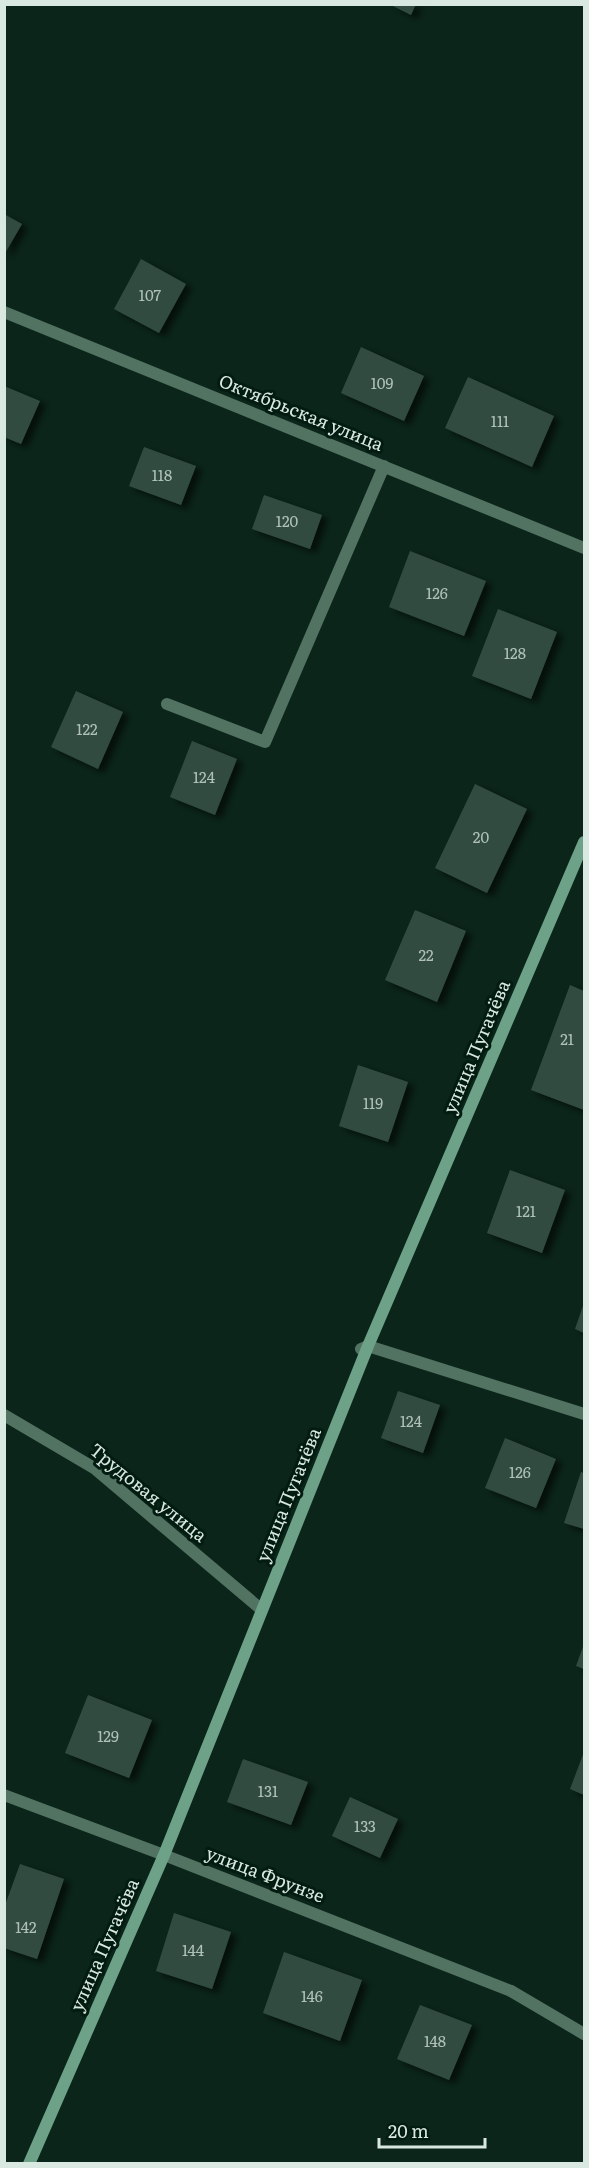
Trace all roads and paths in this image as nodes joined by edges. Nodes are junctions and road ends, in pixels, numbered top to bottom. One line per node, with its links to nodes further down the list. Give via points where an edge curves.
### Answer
1 (4, 312): 2 (street, Октябрьская улица)
2 (384, 466): 3 (street, Октябрьская улица); 4 (street, via 265,742)
3 (585, 548)
4 (167, 704)
5 (585, 842): 6 (street, улица Пугачёва)
6 (365, 1347): 7 (street); 9 (street, улица Пугачёва)
7 (585, 1414)
8 (4, 1415): 9 (street, Трудовая улица, via 94,1468)
9 (262, 1610): 11 (street, улица Пугачёва)
10 (4, 1795): 11 (street, улица Фрунзе)
11 (164, 1855): 12 (street, улица Фрунзе, via 511,1991); 13 (street, улица Пугачёва)
12 (585, 2034)
13 (29, 2163)

